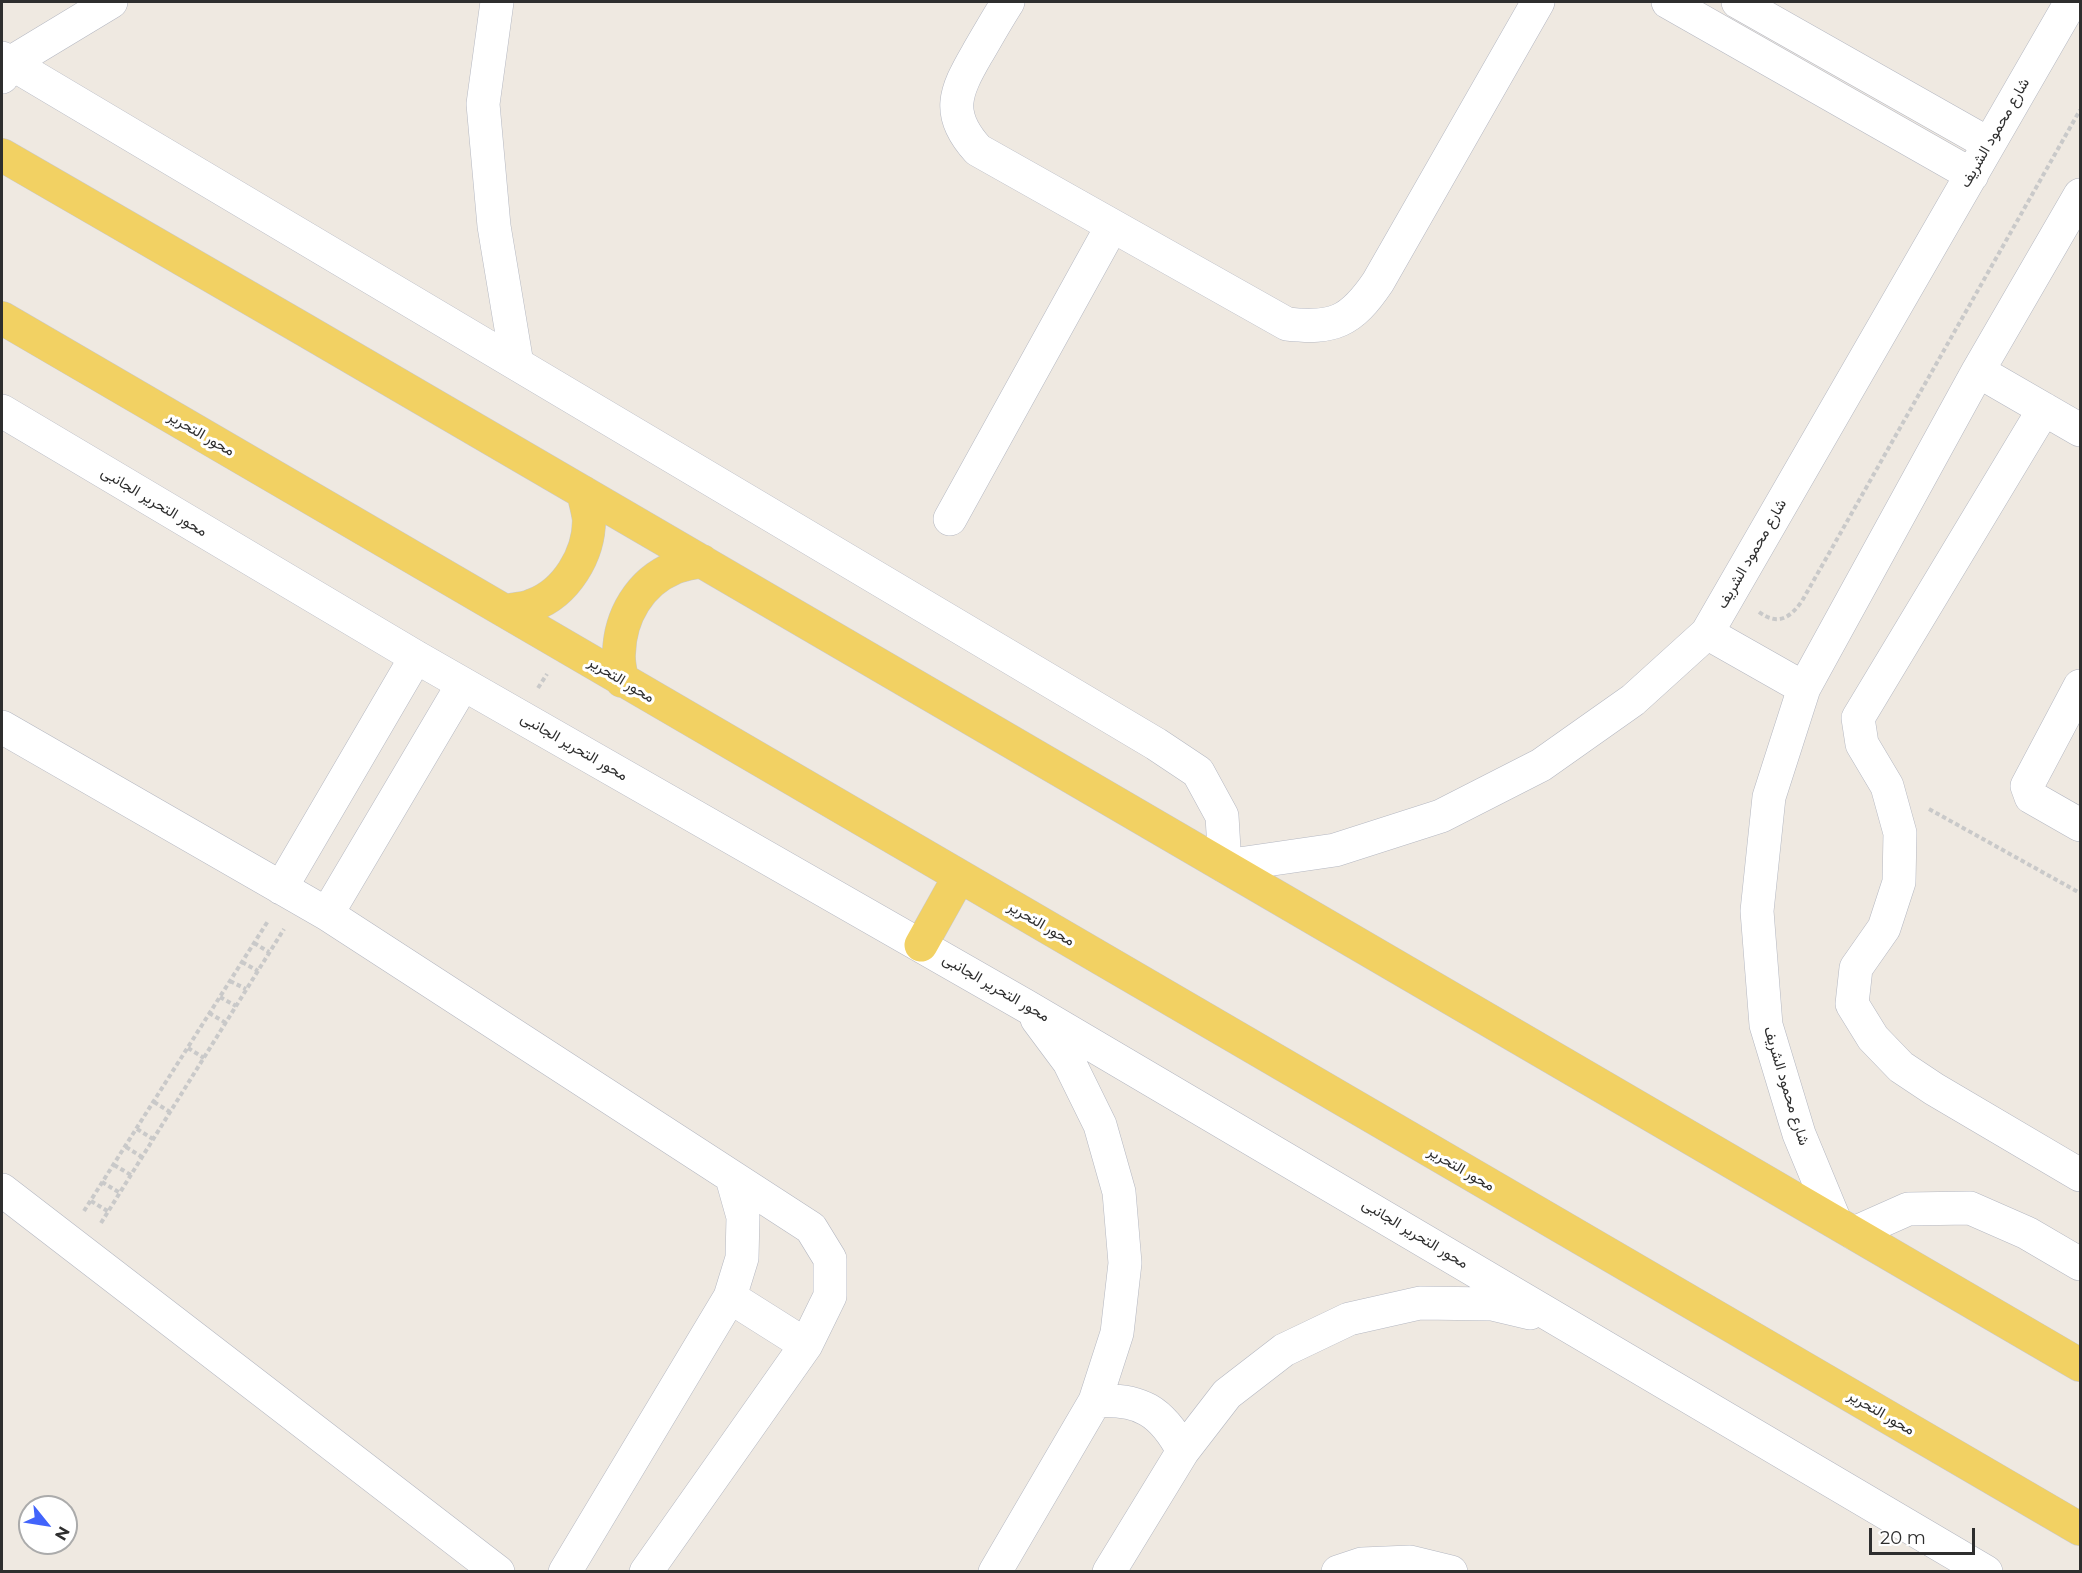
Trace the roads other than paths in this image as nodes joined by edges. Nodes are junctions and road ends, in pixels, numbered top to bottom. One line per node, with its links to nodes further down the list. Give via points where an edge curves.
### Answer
1 (111, 2): 8 (street)
2 (497, 2): 15 (street, via 483,104 494,226)
3 (1008, 2): 13 (street, via 959,88 959,123 978,150)
4 (1538, 2): 13 (street, via 1378,282 1363,305 1340,321 1314,327 1287,324)
5 (1668, 2): 11 (street)
6 (1738, 2): 9 (street)
7 (2071, 2): 9 (street, شارع محمود الشريف)
8 (4, 66): 15 (street)
9 (1989, 144): 11 (street, شارع محمود الشريف)
10 (2, 155): 20 (main road)
11 (1972, 175): 24 (street, شارع محمود الشريف)
12 (2080, 195): 16 (street, شارع محمود الشريف)
13 (1112, 226): 21 (street)
14 (2, 318): 23 (main road, محور التحرير)
15 (517, 364): 32 (street, via 1198,772 1222,816)
16 (1978, 371): 17 (street); 28 (street, شارع محمود الشريف)
17 (2044, 409): 19 (street); 37 (street, via 1858,718 1862,744 1887,786 1900,832 1899,882 1884,928 1856,968 1852,1004 1874,1038 1901,1067)
18 (2, 411): 25 (street, محور التحرير الجانبى)
19 (2080, 430)
20 (583, 492): 22 (main road); 23 (main road, via 589,519 586,546 574,571 557,591 533,605)
21 (950, 519)
22 (702, 561): 26 (main road, via 675,568 652,582 633,602 622,627 618,654); 32 (main road)
23 (505, 611): 26 (main road, محور التحرير)
24 (1707, 633): 28 (street); 32 (street, شارع محمود الشريف, via 1633,700 1541,765 1441,816 1335,850)
25 (416, 657): 27 (street, محور التحرير الجانبى); 34 (street)
26 (622, 681): 33 (main road, محور التحرير)
27 (463, 684): 34 (street); 35 (street, محور التحرير الجانبى)
28 (1804, 688): 40 (street, شارع محمود الشريف, via 1769,797 1757,911 1767,1025 1799,1134)
29 (2077, 703): 31 (street, via 2028,781 2028,790 2031,798)
30 (2, 727): 34 (street)
31 (2080, 825)
32 (1225, 867): 40 (main road)
33 (959, 877): 35 (main road); 48 (main road, محور التحرير)
34 (299, 898): 38 (street)
35 (921, 945): 36 (street, محور التحرير الجانبى)
36 (1026, 1005): 43 (street, محور التحرير الجانبى); 46 (street, via 1069,1062 1085,1093 1100,1125 1119,1192 1125,1263 1117,1333)
37 (2080, 1175)
38 (732, 1178): 42 (street, via 743,1217 742,1258); 44 (street, via 811,1228 830,1258 830,1296)
39 (2, 1190): 49 (street)
40 (1844, 1227): 41 (street, via 1908,1209 1970,1208 2027,1233); 45 (main road)
41 (2080, 1264)
42 (730, 1297): 44 (street); 50 (street)
43 (1562, 1322): 47 (street, via 1492,1304 1420,1304 1349,1319 1284,1350 1227,1394); 56 (street, محور التحرير الجانبى)
44 (806, 1345): 51 (street)
45 (2080, 1365)
46 (1095, 1401): 47 (street, via 1139,1405 1158,1416); 52 (street)
47 (1183, 1451): 53 (street)
48 (2080, 1529)
49 (498, 1572)
50 (565, 1572)
51 (646, 1572)
52 (995, 1572)
53 (1109, 1572)
54 (1338, 1572): 55 (street, via 1362,1564 1410,1562)
55 (1451, 1572)
56 (1986, 1572)

